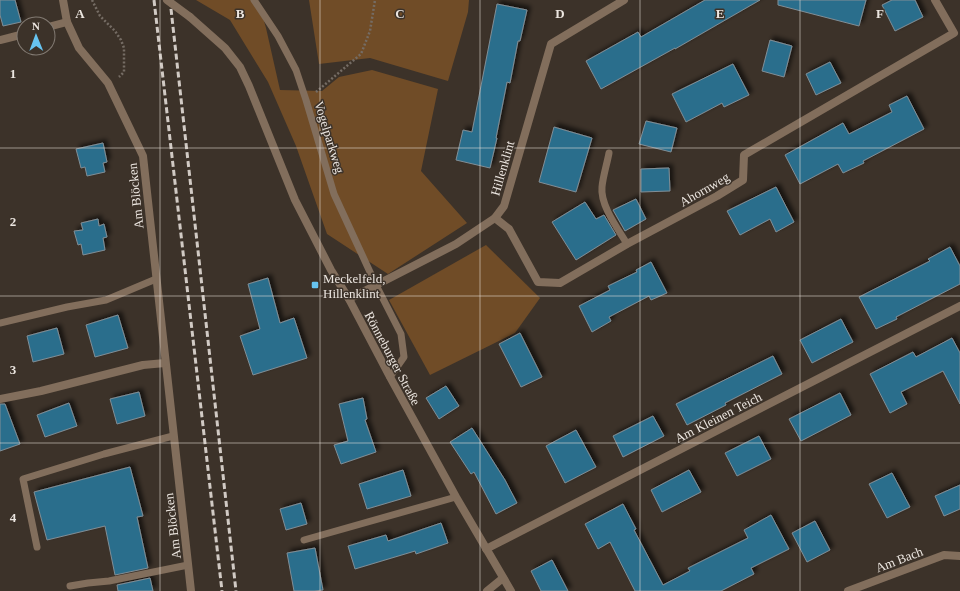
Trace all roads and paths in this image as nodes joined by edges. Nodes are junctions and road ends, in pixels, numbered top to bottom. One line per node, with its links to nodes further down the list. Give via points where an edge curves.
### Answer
1 (63, 0): 8 (street, Am Blöcken)
2 (92, 0): 12 (path, via 100,16 115,31 124,48 124,72)
3 (167, 0): 19 (street, Rönneburger Straße, bridge, via 225,48 240,67 295,200)
4 (254, 0): 13 (lane, Vogelparkweg, via 278,36 296,70)
5 (375, 0): 13 (path, via 370,31 361,54)
6 (624, 0): 15 (street, Hillenklint, via 551,44 504,206)
7 (935, 0): 16 (street, Ahornweg, via 954,33 744,155 743,180)
8 (67, 22): 9 (street); 12 (street, Am Blöcken, via 79,48)
9 (56, 25)
10 (16, 36): 11 (street)
11 (0, 40)
12 (108, 83): 17 (street, Am Blöcken, via 143,156)
13 (306, 100): 18 (lane, Vogelparkweg, via 334,194)
14 (609, 153): 16 (lane, via 602,197)
15 (495, 218): 16 (street, Ahornweg, via 509,229 538,282 560,283); 18 (street, Hillenklint, via 456,244)
16 (627, 244)
17 (156, 279): 21 (lane, via 106,300); 22 (street, Am Blöcken)
18 (376, 285): 19 (street, Hillenklint); 23 (lane, Vogelparkweg, via 401,334 404,357)
19 (349, 299): 23 (street, Rönneburger Straße)
20 (960, 306): 29 (street, Am Kleinen Teich)
21 (0, 324)
22 (165, 363): 24 (street, via 143,365); 25 (street, Am Blöcken)
23 (390, 378): 26 (street, Rönneburger Straße)
24 (0, 399)
25 (173, 436): 28 (lane, via 23,479); 31 (street, Am Blöcken)
26 (456, 497): 27 (lane); 29 (street, Rönneburger Straße)
27 (304, 540)
28 (37, 548)
29 (486, 549): 32 (street, Rönneburger Straße)
30 (960, 556): 37 (street, Am Bach, via 944,555)
31 (188, 565): 33 (lane); 34 (street, Am Blöcken)
32 (503, 578): 35 (street); 36 (street, Rönneburger Straße)
33 (70, 586)
34 (191, 591)
35 (487, 591)
36 (511, 591)
37 (848, 591)

